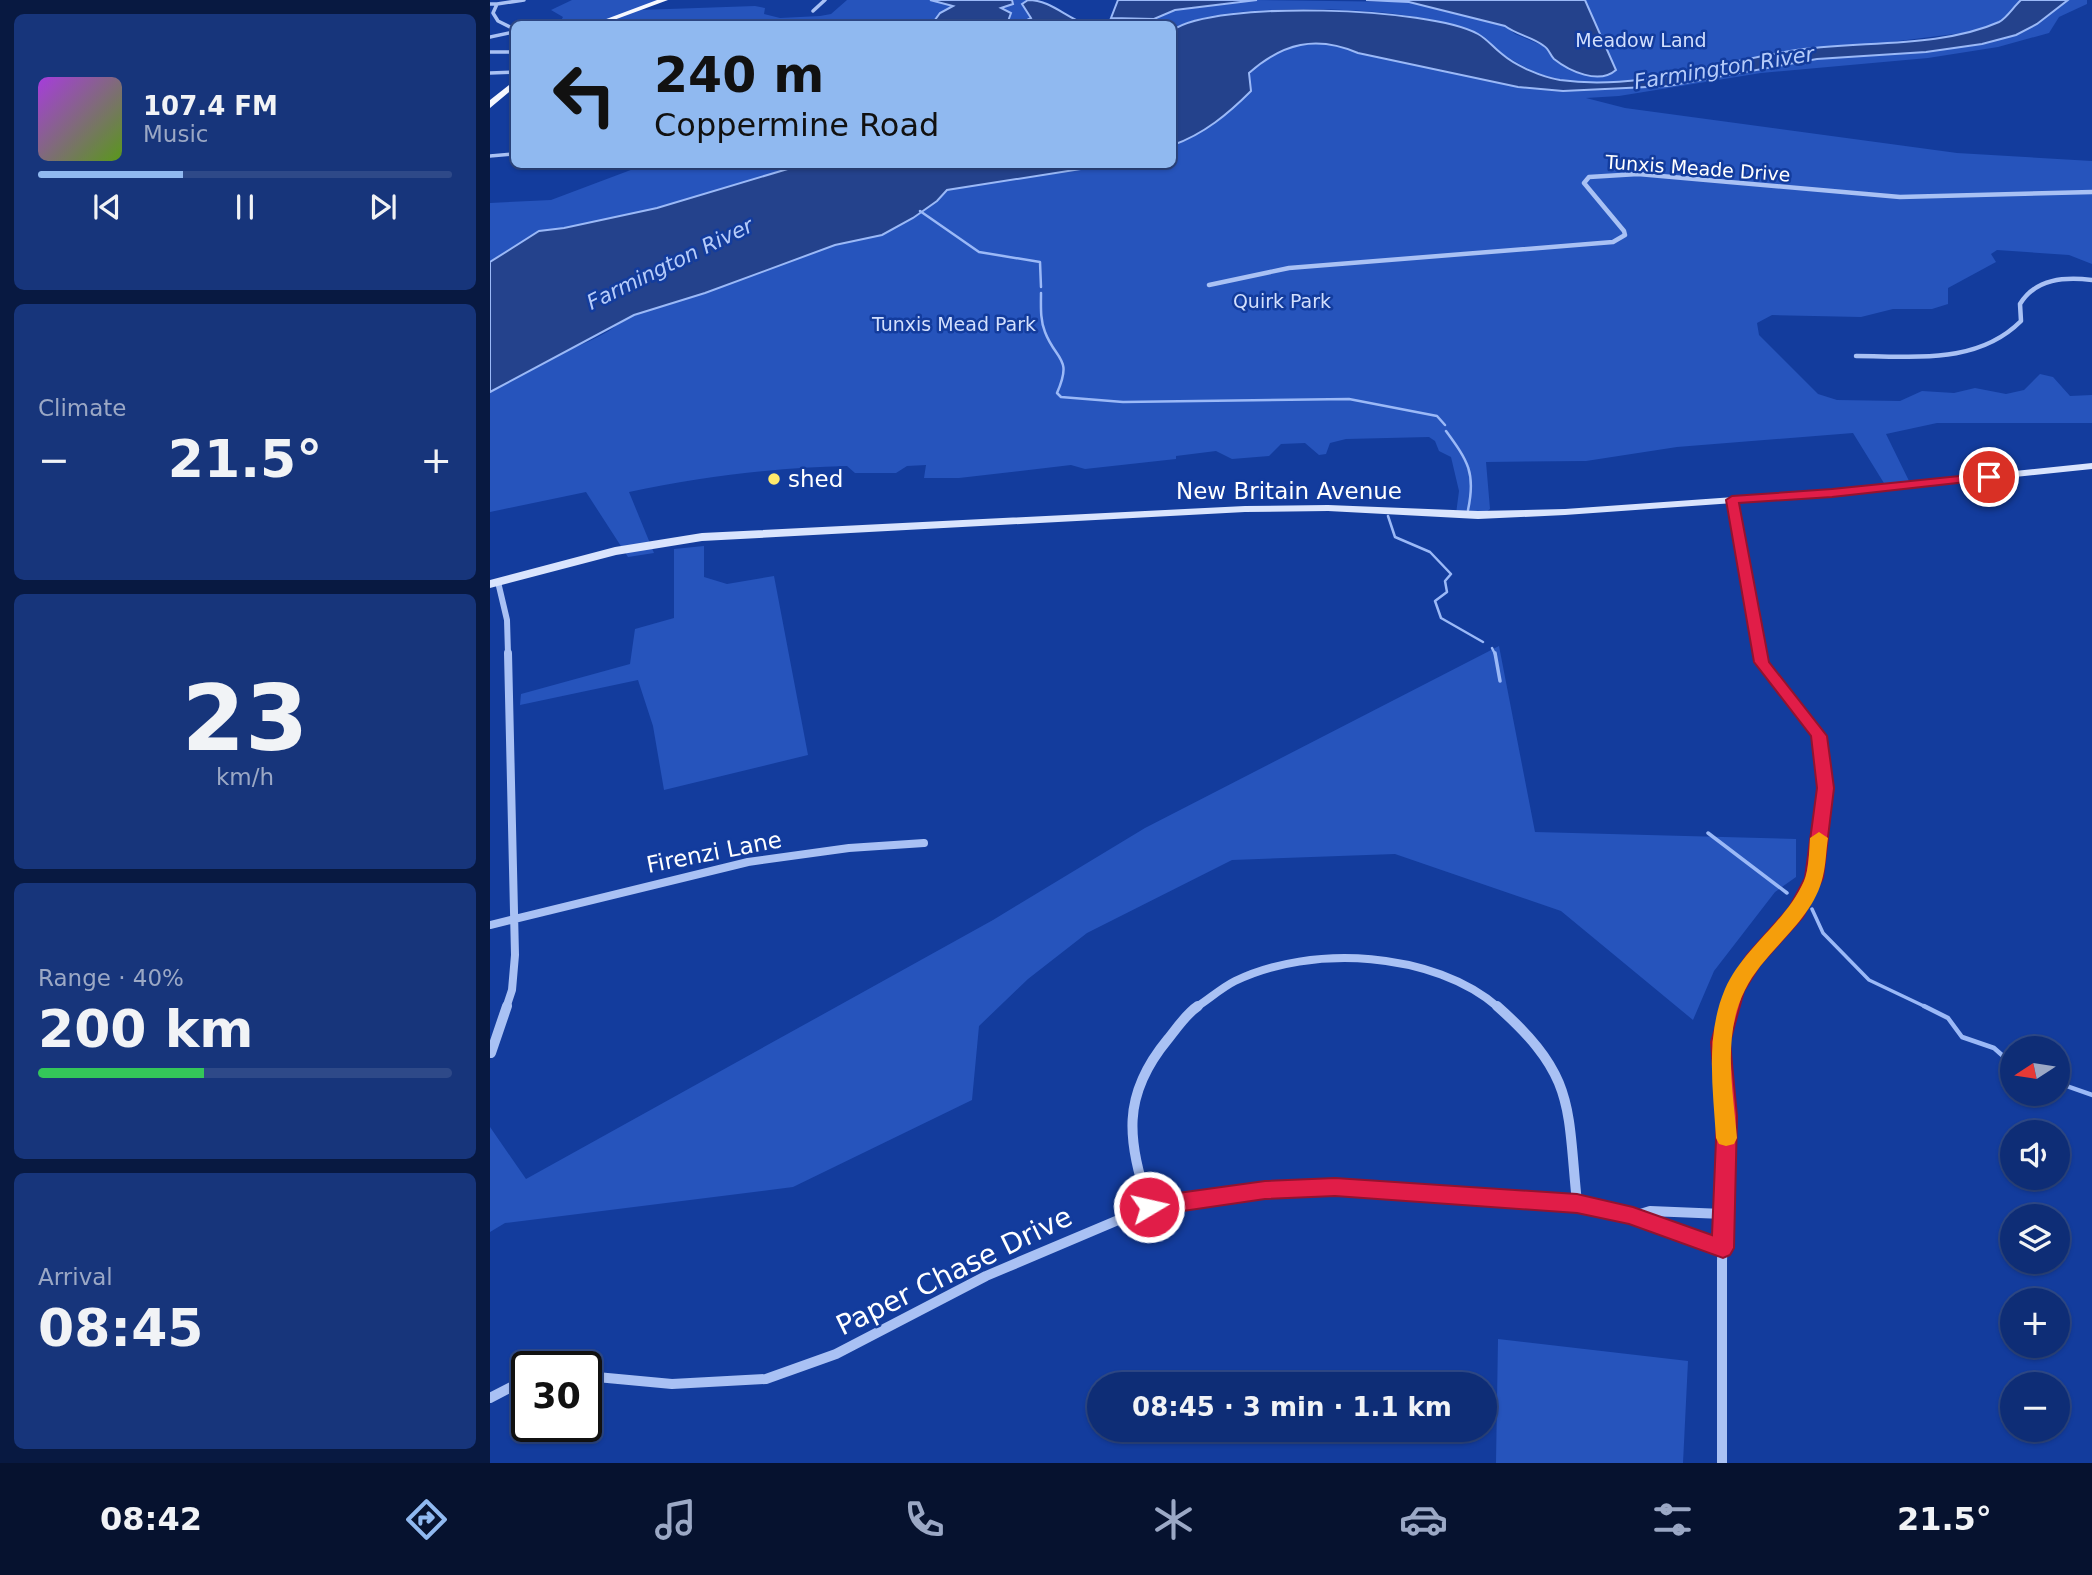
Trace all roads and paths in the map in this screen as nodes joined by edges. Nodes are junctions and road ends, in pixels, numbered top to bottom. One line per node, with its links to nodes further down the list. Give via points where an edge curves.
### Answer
1 (524, 0): 5 (street)
2 (664, 0): 7 (main road)
3 (825, 0): 6 (street)
4 (490, 4): 5 (street)
5 (497, 4): 8 (street, via 495,17)
6 (813, 10)
7 (605, 21)
8 (511, 29)
9 (511, 32): 10 (street)
10 (490, 37)
11 (490, 52): 12 (street)
12 (511, 52)
13 (511, 72): 14 (street)
14 (490, 73)
15 (511, 87): 16 (main road)
16 (490, 106)
17 (490, 154): 18 (street)
18 (511, 154)
19 (2092, 192): 21 (street, Tunxis Meade Drive, via 1899,197 1601,174 1584,183 1624,230 1625,235 1613,242 1289,268)
20 (2092, 280): 22 (street, via 2063,280 2033,288 2020,304 2021,321 2011,335 1995,344 1933,354)
21 (1209, 285)
22 (1856, 356)
23 (2092, 466): 24 (street, New Britain Avenue)
24 (1732, 500): 25 (street, New Britain Avenue, via 1478,515 1245,509 704,537 615,551); 32 (street, via 1761,662 1819,736 1825,788 1814,878 1796,912 1734,990 1721,1042 1727,1116)
25 (494, 583): 27 (street, via 507,620)
26 (924, 843): 27 (street, Firenzi Lane, via 748,862)
27 (515, 919): 28 (street, Firenzi Lane); 29 (street, via 512,990)
28 (490, 925)
29 (491, 1053)
30 (1577, 1203): 31 (street, Paper Chase Drive, via 1335,1187 1265,1190); 31 (street, via 1564,1092 1544,1052 1514,1019 1480,993 1401,961 1353,956 1307,960 1249,974 1205,998 1168,1034 1132,1107 1132,1152); 33 (street, Paper Chase Drive)
31 (1149, 1207): 35 (street, Paper Chase Drive, via 986,1276 836,1354 766,1379 672,1384)
32 (1723, 1214): 33 (street, Paper Chase Drive, via 1650,1211); 34 (street)
33 (1633, 1216): 34 (street, Paper Chase Drive)
34 (1723, 1248): 38 (street)
35 (602, 1377)
36 (511, 1387): 37 (street)
37 (490, 1398)
38 (1722, 1463)

